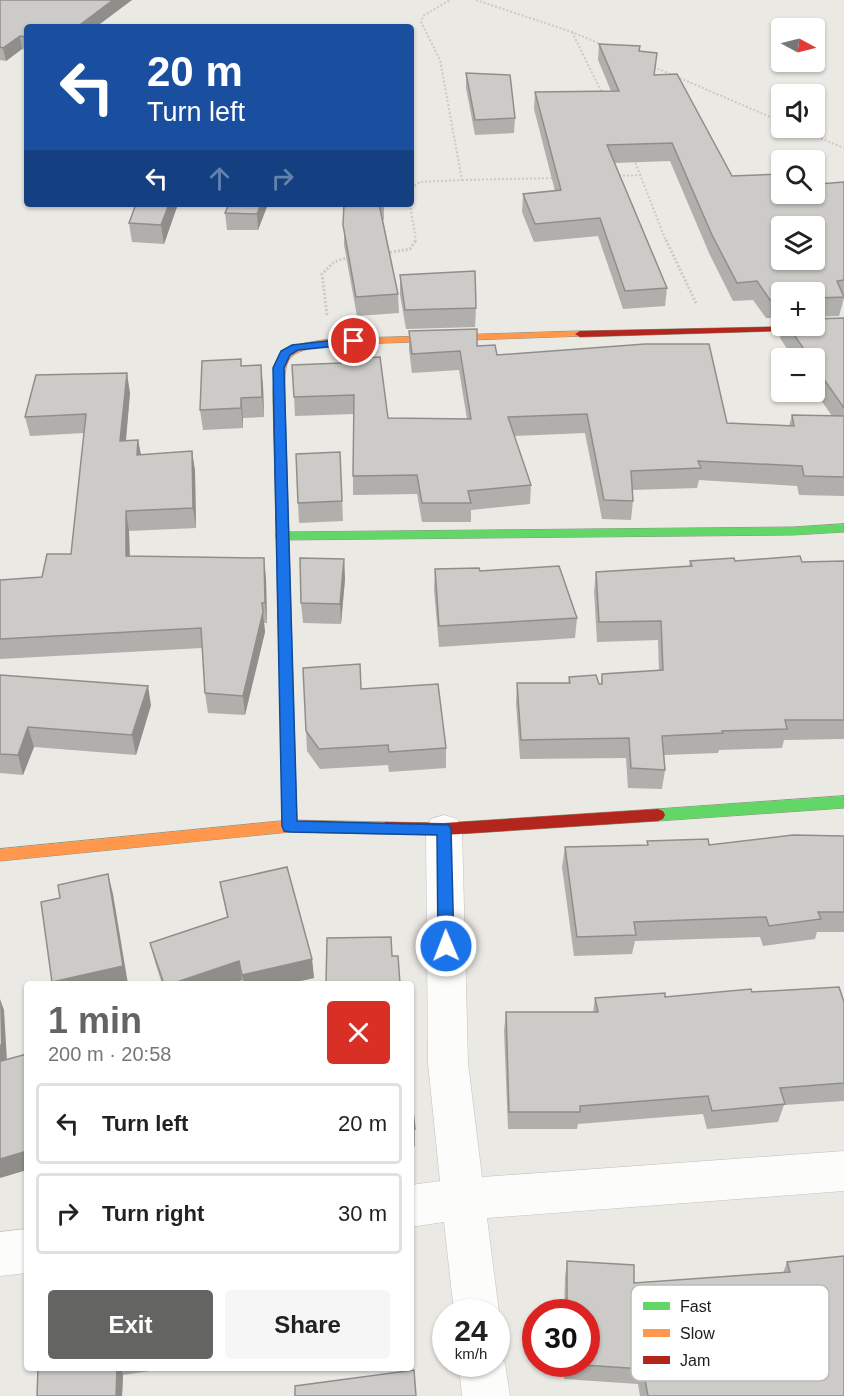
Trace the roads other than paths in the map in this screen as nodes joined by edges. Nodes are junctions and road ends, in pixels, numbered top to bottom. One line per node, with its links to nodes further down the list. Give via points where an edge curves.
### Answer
1 (844, 326): 3 (street, via 330,342 296,347 285,353 278,368)
2 (844, 528): 3 (street)
3 (281, 536): 5 (street)
4 (844, 802): 6 (street)
5 (290, 826): 6 (street); 7 (street)
6 (444, 829): 9 (street, via 448,1063)
7 (0, 855)
8 (844, 1171): 9 (street)
9 (463, 1199): 10 (street); 13 (street)
10 (414, 1206)
11 (24, 1251): 12 (street)
12 (0, 1254)
13 (475, 1299)
14 (484, 1377): 15 (street)
15 (486, 1396)

